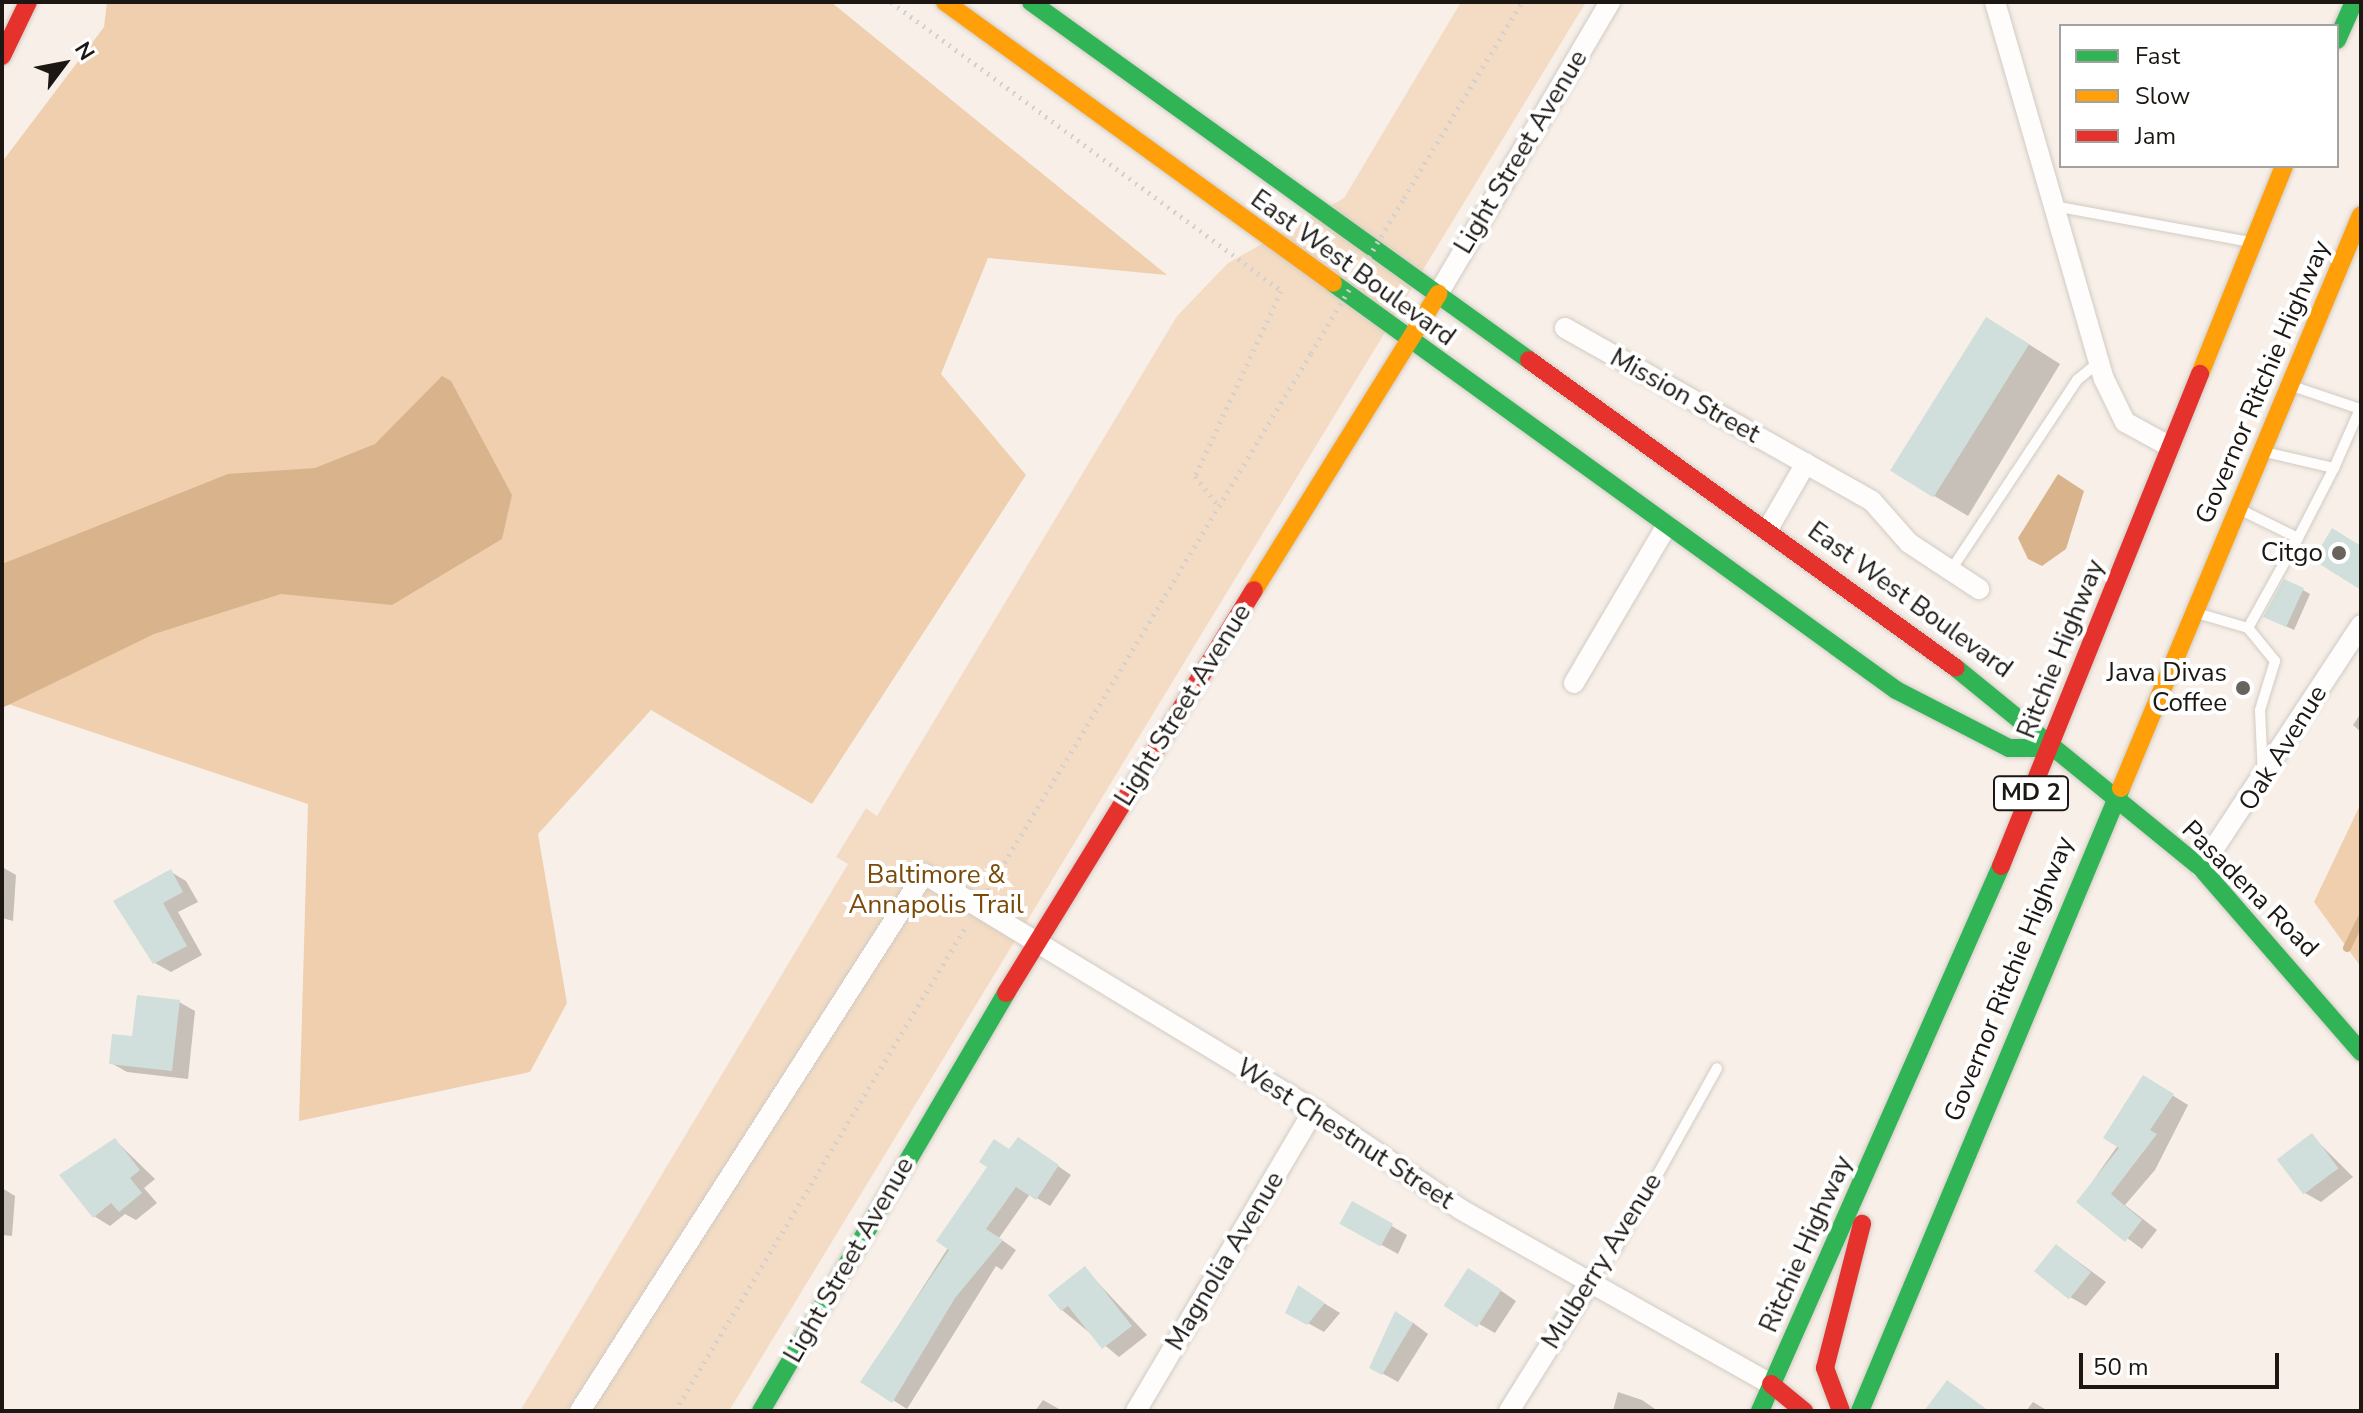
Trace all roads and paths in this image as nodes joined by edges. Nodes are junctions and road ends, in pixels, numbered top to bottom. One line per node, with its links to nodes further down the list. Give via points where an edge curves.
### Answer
1 (28, 2): 10 (main road)
2 (891, 2): 24 (path, via 1281,291 1195,476)
3 (945, 2): 17 (main road, East West Boulevard)
4 (1031, 2): 15 (main road, East West Boulevard)
5 (1522, 2): 24 (path, bridge)
6 (1610, 2): 15 (street, Light Street Avenue)
7 (1995, 2): 12 (street)
8 (2354, 2): 9 (main road)
9 (2339, 36)
10 (2, 56)
11 (2283, 168): 14 (main road, Ritchie Highway / MD 2)
12 (2054, 206): 14 (lane); 18 (street)
13 (2361, 215): 19 (main road, Governor Ritchie Highway / MD 2)
14 (2253, 243): 20 (main road, Ritchie Highway / MD 2)
15 (1438, 294): 17 (main road, Light Street Avenue); 27 (main road, East West Boulevard)
16 (1565, 328): 22 (street, Mission Street)
17 (1408, 342): 26 (main road, East West Boulevard); 40 (main road, Light Street Avenue)
18 (2099, 362): 20 (street, via 2125,422); 29 (lane, via 2077,380)
19 (2289, 385): 21 (main road, Governor Ritchie Highway / MD 2); 23 (lane, via 2360,409)
20 (2169, 446): 35 (main road, Ritchie Highway / MD 2)
21 (2261, 451): 23 (lane); 25 (main road, Governor Ritchie Highway / MD 2)
22 (1806, 463): 27 (street); 29 (street, Mission Street, via 1872,501 1909,543)
23 (2334, 468): 28 (lane)
24 (1219, 507): 39 (path)
25 (2238, 509): 28 (lane); 31 (main road, Governor Ritchie Highway / MD 2)
26 (1667, 525): 34 (street); 35 (main road, East West Boulevard, via 1896,690 2009,748)
27 (1768, 529): 35 (main road, East West Boulevard, via 2030,721)
28 (2298, 538): 33 (lane)
29 (1951, 570): 30 (street, Mission Street)
30 (1979, 589)
31 (2195, 612): 33 (lane); 37 (main road, Governor Ritchie Highway / MD 2)
32 (2361, 625): 36 (street, Oak Avenue)
33 (2248, 628): 36 (lane, via 2275,661 2260,710 2256,756)
34 (1574, 683)
35 (2049, 748): 37 (main road, Pasadena Road); 44 (main road, Ritchie Highway / MD 2)
36 (2264, 778): 38 (street, Oak Avenue)
37 (2115, 798): 38 (main road, Pasadena Road); 55 (main road, Governor Ritchie Highway / MD 2)
38 (2201, 868): 41 (main road, Pasadena Road)
39 (978, 906): 40 (street, West Chestnut Street); 47 (street, West Chestnut Street, via 924,874); 48 (path)
40 (1036, 941): 43 (street, West Chestnut Street); 49 (main road, Light Street Avenue)
41 (2361, 1052)
42 (1717, 1068): 45 (lane, Mulberry Avenue)
43 (1314, 1110): 45 (street, West Chestnut Street, via 1460,1209); 50 (street, Magnolia Avenue)
44 (1888, 1125): 46 (main road, Ritchie Highway / MD 2); 54 (main road, via 1825,1368)
45 (1592, 1278): 46 (street, West Chestnut Street); 51 (street, Mulberry Avenue)
46 (1771, 1384): 52 (main road, Ritchie Highway / MD 2); 53 (main road)
47 (580, 1411)
48 (675, 1411)
49 (761, 1411)
50 (1136, 1411)
51 (1509, 1411)
52 (1760, 1411)
53 (1804, 1411)
54 (1841, 1411)
55 (1860, 1411)

